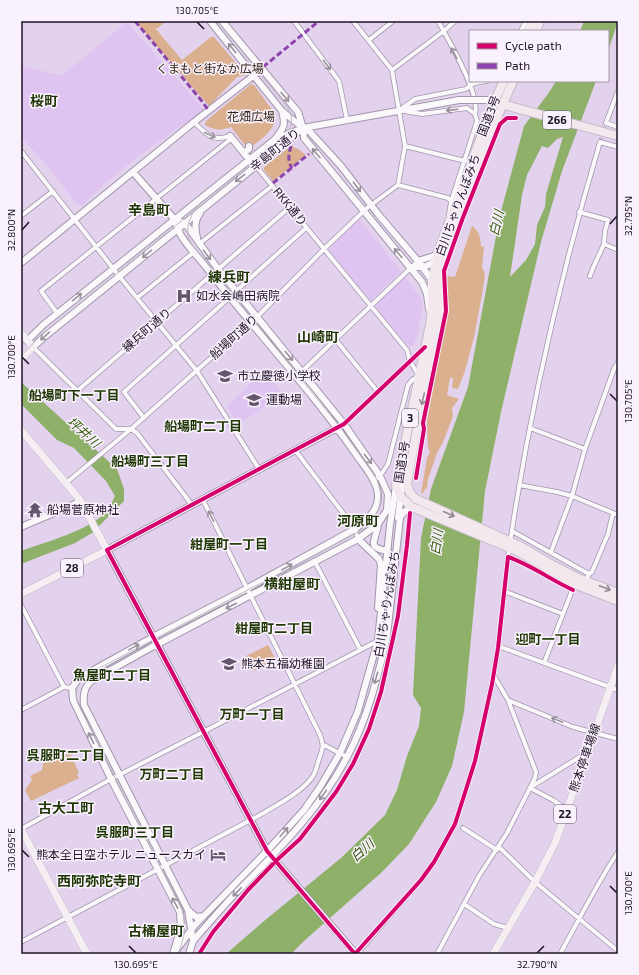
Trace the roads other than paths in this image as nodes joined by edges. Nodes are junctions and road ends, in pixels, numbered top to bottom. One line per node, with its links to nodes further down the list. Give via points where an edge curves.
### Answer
1 (210, 21): 16 (street, one-way to 1)
2 (222, 21): 14 (street)
3 (294, 21): 29 (street, one-way to 29, via 339,81)
4 (353, 21): 13 (street)
5 (393, 21): 13 (street)
6 (438, 21): 12 (street)
7 (455, 21): 12 (street)
8 (526, 21): 10 (street)
9 (533, 21): 11 (highway)
10 (522, 30)
11 (528, 30)
12 (444, 31): 15 (street); 17 (street, one-way to 12)
13 (369, 40): 15 (street)
14 (261, 69): 16 (street); 32 (street, one-way to 32, via 298,112)
15 (392, 70): 27 (street)
16 (254, 75): 26 (street); 30 (street)
17 (469, 81)
18 (470, 82): 22 (street, one-way to 18)
19 (477, 82): 22 (street)
20 (503, 82): 24 (highway, 国道3号 / 3)
21 (513, 82): 25 (highway, 国道3号 / 3)
22 (471, 85): 27 (street, via 466,89 415,99); 28 (street, via 477,108)
23 (618, 90): 31 (street, via 606,123)
24 (491, 101): 25 (highway, 266); 27 (street, bridge, via 459,100); 49 (highway, 国道3号 / 3)
25 (502, 104): 33 (highway, 266); 67 (highway, 国道3号 / 3)
26 (282, 110): 32 (street); 35 (street, via 285,120 283,129)
27 (400, 111): 28 (street, one-way to 27, via 467,108 422,114); 29 (street); 37 (street)
28 (475, 114): 42 (street, via 478,121)
29 (347, 120): 32 (street)
30 (194, 122): 34 (street, one-way to 34, via 211,137); 44 (street)
31 (618, 127)
32 (303, 128): 35 (street, 辛島町通り); 43 (street, 辛島町通り); 50 (street, one-way to 50, via 310,132 341,166); 54 (street, one-way to 32, via 304,138)
33 (618, 136)
34 (231, 137): 40 (street); 48 (street)
35 (274, 140): 41 (street, 辛島町通り)
36 (249, 146): 40 (street)
37 (405, 146): 42 (street); 45 (street)
38 (618, 147): 53 (street, via 600,142)
39 (21, 151): 47 (street)
40 (244, 154): 41 (street)
41 (249, 160): 43 (street); 57 (street, 辛島町通り)
42 (465, 161): 49 (street)
43 (256, 166): 46 (street, RKK通り); 51 (street, 辛島町通り, one-way to 51)
44 (133, 172): 48 (street); 56 (street)
45 (398, 184): 49 (street, via 448,198); 50 (street, 船場町通り)
46 (272, 186): 52 (street, RKK通り); 61 (street)
47 (53, 192): 55 (street); 56 (street)
48 (156, 199): 57 (street); 63 (street)
49 (454, 203): 67 (highway, 国道3号 / 3)
50 (371, 205): 54 (street, 船場町通り); 68 (street)
51 (204, 206): 58 (street, 辛島町通り); 61 (street, via 197,217 195,228)
52 (290, 207): 59 (street, RKK通り); 74 (street, 練兵町通り)
53 (580, 212): 62 (street, via 608,220); 108 (street)
54 (361, 214): 64 (street, 船場町通り); 73 (street, one-way to 54)
55 (21, 216)
56 (75, 219): 63 (street); 70 (street)
57 (175, 220): 58 (street); 60 (street); 72 (street, 辛島町通り)
58 (185, 223): 60 (street, 辛島町通り); 61 (street)
59 (306, 228): 64 (street, RKK通り); 79 (street)
60 (177, 230): 66 (street); 76 (street, 辛島町通り, one-way to 76)
61 (199, 244): 74 (street, one-way to 74)
62 (604, 244): 65 (street); 77 (street)
63 (97, 247): 72 (street); 84 (street, via 41,291)
64 (324, 249): 83 (street, RKK通り); 85 (street, 船場町通り)
65 (618, 250)
66 (194, 252): 75 (street); 82 (street)
67 (441, 252): 68 (street); 69 (highway, 国道3号 / 3); 80 (highway, 国道3号 / 3)
68 (418, 261): 71 (street); 73 (street)
69 (436, 262): 71 (street); 78 (highway, 国道3号 / 3)
70 (21, 263)
71 (422, 267): 73 (street); 78 (street)
72 (113, 268): 76 (street); 84 (street, 辛島町通り, one-way to 72)
73 (410, 268): 83 (street); 88 (street, via 425,288)
74 (218, 269): 75 (street, 練兵町通り); 79 (street)
75 (212, 275): 81 (street); 86 (street, 練兵町通り)
76 (119, 276): 82 (street); 95 (street, 辛島町通り, one-way to 95)
77 (590, 276)
78 (432, 282): 80 (street); 88 (highway, 国道3号 / 3)
79 (236, 292): 85 (street)
80 (439, 292): 111 (highway, 国道3号 / 3, one-way to 111, via 438,325)
81 (230, 297): 87 (street); 92 (street)
82 (138, 298): 86 (street)
83 (370, 306): 90 (street); 97 (street, RKK通り, via 408,350)
84 (57, 314): 91 (street, 辛島町通り)
85 (257, 317): 87 (street, 船場町通り); 100 (street, one-way to 100)
86 (157, 321): 92 (street); 103 (street, 練兵町通り)
87 (251, 322): 99 (street, 船場町通り); 102 (street)
88 (430, 325): 93 (highway, 国道3号 / 3)
89 (21, 333): 91 (main road)
90 (335, 339): 100 (street); 104 (street)
91 (27, 341): 94 (main road); 95 (main road)
92 (176, 345): 99 (street); 105 (street, via 124,392)
93 (426, 346): 97 (street); 101 (highway, 国道3号 / 3)
94 (21, 347)
95 (33, 347): 96 (main road); 103 (street)
96 (21, 359)
97 (410, 361): 101 (street, RKK通り); 104 (street)
98 (618, 362): 112 (street)
99 (197, 371): 105 (street, 船場町通り); 114 (street)
100 (302, 371): 102 (street); 106 (street)
101 (419, 376): 115 (street, via 410,382 388,464); 118 (highway, 国道3号 / 3)
102 (296, 377): 107 (street)
103 (77, 391): 109 (street, via 116,429)
104 (378, 392): 106 (street)
105 (144, 418): 109 (street, 船場町通り)
106 (344, 424): 107 (street); 115 (street, one-way to 115)
107 (337, 428): 113 (street); 116 (street)
108 (530, 428): 112 (street); 119 (street)
109 (131, 429): 117 (street, 船場町通り); 124 (street, via 142,439)
110 (21, 430): 117 (main road)
111 (413, 448): 123 (highway, 国道3号 / 3); 123 (street, via 404,475)
112 (585, 449): 120 (street)
113 (295, 450): 114 (street); 132 (street)
114 (259, 469): 122 (street)
115 (380, 476): 116 (street); 128 (street, via 388,494 388,502 387,510)
116 (373, 481): 127 (street, via 378,496)
117 (65, 484): 121 (main road)
118 (396, 485): 123 (highway, 国道3号); 129 (street)
119 (519, 485): 120 (street); 133 (street)
120 (572, 496): 125 (street); 138 (street)
121 (80, 500): 131 (street); 136 (main road)
122 (203, 500): 124 (street); 143 (street, one-way to 122)
123 (408, 501): 129 (street, via 394,514); 130 (street); 130 (street); 135 (highway)
124 (192, 505): 136 (street)
125 (613, 513): 126 (street); 141 (street, via 608,534)
126 (618, 515)
127 (368, 519): 128 (street); 132 (street)
128 (378, 524): 134 (street); 137 (street, via 374,538 375,547)
129 (390, 525): 137 (street)
130 (398, 526): 152 (street)
131 (21, 527)
132 (355, 529): 134 (street); 143 (street, one-way to 132)
133 (512, 531): 135 (street); 138 (street)
134 (358, 539): 140 (street); 151 (street, via 381,565 378,607)
135 (510, 544): 139 (street); 141 (highway, via 549,563); 142 (highway)
136 (107, 550): 146 (main road, 28); 153 (street)
137 (388, 551): 151 (street)
138 (551, 552): 141 (street)
139 (508, 557): 142 (street, via 555,582); 144 (street)
140 (315, 562): 147 (street); 157 (street)
141 (588, 577): 145 (highway, one-way to 145)
142 (574, 587): 148 (highway); 150 (street)
143 (248, 588): 147 (street); 153 (street)
144 (504, 591): 150 (street); 156 (street)
145 (618, 593)
146 (21, 594)
147 (252, 596): 155 (street, one-way to 155); 161 (street)
148 (618, 601)
149 (21, 605): 162 (street)
150 (563, 614): 158 (street)
151 (380, 626): 154 (street)
152 (387, 636): 154 (street); 174 (street, one-way to 174, via 366,714)
153 (153, 637): 155 (street); 164 (street, one-way to 153, via 79,678)
154 (378, 640): 157 (street); 173 (street, via 358,711)
155 (157, 644): 168 (street); 175 (street, via 91,681 84,691 84,705)
156 (498, 646): 158 (street); 160 (street)
157 (360, 649): 161 (street)
158 (544, 662): 163 (street)
159 (618, 666): 163 (main road, 熊本停車場線 / 22)
160 (493, 676): 166 (street); 198 (street, via 475,761 455,824 421,880)
161 (294, 683): 168 (street); 171 (street)
162 (64, 687): 164 (street); 167 (street)
163 (610, 687): 165 (street); 169 (main road, 熊本停車場線 / 22)
164 (72, 688): 176 (street, one-way to 164, via 72,700)
165 (618, 690)
166 (508, 700): 169 (street, one-way to 166); 177 (street, via 536,772)
167 (21, 710)
168 (203, 732): 175 (street); 179 (street)
169 (594, 732): 170 (street); 172 (main road, 熊本停車場線 / 22)
170 (618, 739)
171 (324, 745): 173 (street); 179 (street, via 316,771 308,782 286,799)
172 (587, 752): 177 (street); 178 (main road, 熊本停車場線 / 22)
173 (340, 753): 174 (street); 183 (street, one-way to 173, via 312,798)
174 (347, 757): 185 (street, one-way to 185, via 309,814)
175 (119, 775): 176 (street); 186 (street)
176 (111, 779): 181 (street); 187 (street)
177 (530, 788): 178 (street); 182 (street)
178 (567, 810): 188 (main road, 熊本停車場線 / 22, via 555,842)
179 (250, 820): 183 (street); 186 (street)
180 (463, 828): 182 (street)
181 (21, 829): 191 (main road)
182 (498, 848): 188 (street); 189 (street)
183 (267, 851): 185 (street); 192 (street)
184 (618, 852): 193 (street)
185 (272, 857): 196 (street, one-way to 196); 203 (street)
186 (166, 865): 187 (street); 190 (street)
187 (157, 870): 191 (street); 201 (street, one-way to 187, via 181,928 180,912)
188 (534, 882): 193 (street); 194 (main road, 熊本停車場線 / 22)
189 (464, 904): 194 (street, via 494,924); 204 (street)
190 (188, 910): 192 (street, via 196,917); 195 (street)
191 (67, 916): 197 (street); 200 (main road)
192 (204, 916): 195 (street)
193 (580, 919): 199 (street); 206 (street)
194 (508, 928): 205 (main road, 熊本停車場線 / 22)
195 (192, 930): 196 (street); 201 (street)
196 (193, 941): 202 (street)
197 (21, 942)
198 (362, 948)
199 (618, 951)
200 (87, 954)
201 (174, 954)
202 (189, 954)
203 (356, 954)
204 (437, 954)
205 (493, 954)
206 (560, 954)

